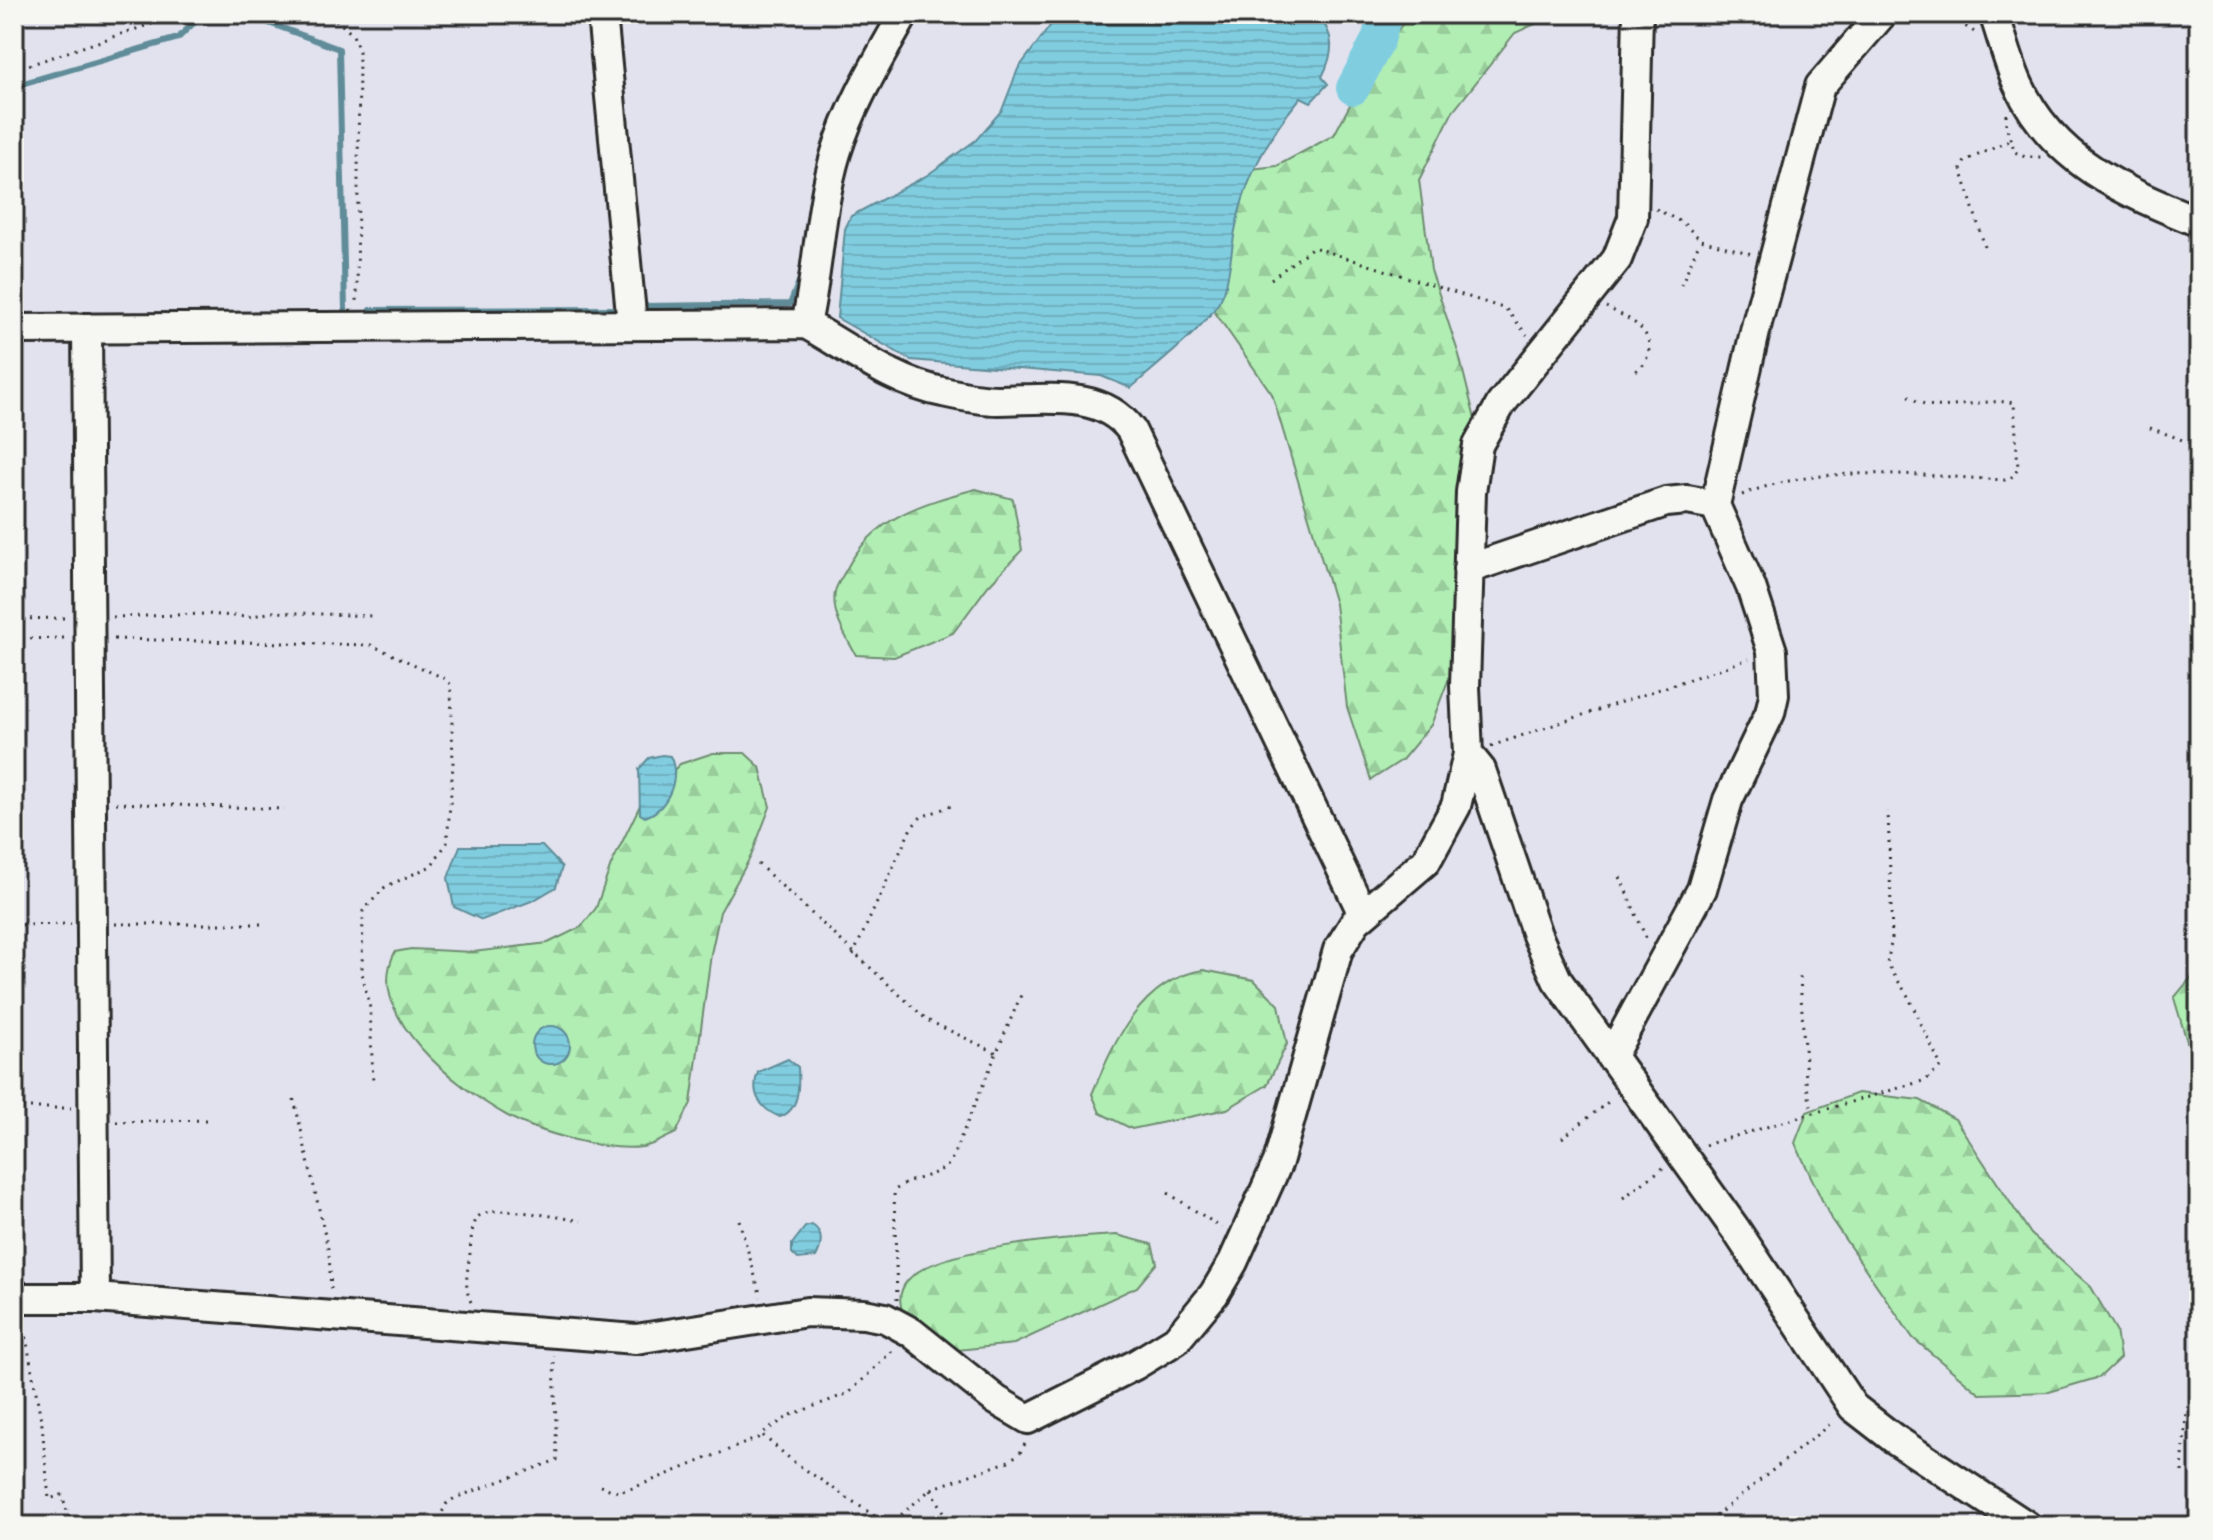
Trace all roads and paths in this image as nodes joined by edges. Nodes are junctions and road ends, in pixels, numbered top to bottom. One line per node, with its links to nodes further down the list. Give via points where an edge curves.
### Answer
1 (330, 14): 23 (path, via 353,35 359,51)
2 (602, 14): 21 (street)
3 (904, 14): 22 (street, via 857,100 835,155)
4 (1638, 14): 13 (street)
5 (1945, 14): 10 (path, via 1981,36)
6 (2189, 14): 8 (path)
7 (175, 16): 11 (path)
8 (2199, 18)
9 (1870, 19): 17 (street, via 1820,86)
10 (1997, 22): 14 (street, via 2018,85 2062,149 2102,179)
11 (14, 70)
12 (2009, 141): 16 (path, via 1965,161 1961,169)
13 (1633, 202): 15 (path, via 1683,223); 20 (street, via 1626,241)
14 (2199, 222)
15 (1701, 240): 17 (path); 19 (path)
16 (1985, 247)
17 (1773, 259): 31 (street)
18 (1271, 279): 26 (path, via 1313,247 1506,309)
19 (1681, 285)
20 (1587, 298): 26 (street); 27 (path, via 1644,331 1648,353)
21 (632, 324): 22 (street); 23 (street)
22 (806, 324): 45 (street, via 898,376 941,392 995,400 1085,401 1123,419)
23 (357, 327): 24 (street)
24 (87, 328): 25 (street); 35 (street)
25 (14, 329)
26 (1542, 353): 32 (street, via 1501,404 1478,445)
27 (1631, 373)
28 (1906, 394): 31 (path, via 1938,410 1968,402 2014,403 2014,476 1813,478 1764,485)
29 (2150, 428): 30 (path)
30 (2199, 446)
31 (1715, 505): 32 (street, via 1666,502); 37 (street)
32 (1468, 569): 38 (street)
33 (373, 616): 35 (path, via 206,614)
34 (14, 619): 35 (path)
35 (90, 628): 36 (path); 39 (street); 55 (path, via 371,645 451,685 453,765 447,843 431,866 385,887 363,911 362,973 370,1008)
36 (14, 639)
37 (1772, 651): 38 (path); 50 (street, via 1770,713 1728,800 1702,889)
38 (1468, 754): 45 (street, via 1456,806 1426,861); 54 (street, via 1481,770 1544,955 1577,1013)
39 (92, 806): 41 (path); 46 (street)
40 (951, 806): 49 (path, via 921,817 911,828)
41 (284, 809)
42 (1888, 811): 59 (path, via 1892,938 1887,964 1941,1066 1926,1080)
43 (758, 864): 49 (path)
44 (1620, 877): 50 (path)
45 (1363, 914): 68 (street, via 1345,935 1330,971 1278,1162)
46 (93, 924): 47 (path); 48 (path); 60 (street)
47 (263, 924)
48 (14, 925)
49 (853, 955): 53 (path, via 927,1020)
50 (1661, 965): 54 (street)
51 (1800, 977): 59 (path)
52 (1021, 995): 53 (path)
53 (998, 1053): 73 (path, via 950,1163 894,1191)
54 (1611, 1057): 56 (street)
55 (373, 1084)
56 (1631, 1084): 62 (path); 63 (street)
57 (294, 1099): 71 (path, via 329,1253)
58 (14, 1108): 60 (path)
59 (1812, 1113): 63 (path)
60 (95, 1115): 61 (path); 70 (street)
61 (208, 1120)
62 (1562, 1138)
63 (1683, 1154): 65 (path); 77 (street)
64 (1168, 1193): 68 (path)
65 (1623, 1198)
66 (739, 1220): 72 (path)
67 (581, 1221): 74 (path, via 510,1212 479,1216 466,1282)
68 (1243, 1241): 78 (street, via 1214,1294 1176,1340)
69 (16, 1298): 70 (street); 83 (path, via 36,1390 49,1499 62,1495)
70 (95, 1298): 71 (street)
71 (332, 1317): 74 (street)
72 (766, 1319): 73 (street, via 835,1311); 75 (street, via 636,1339)
73 (899, 1326): 78 (street); 79 (path, via 889,1356 849,1393 791,1415)
74 (479, 1327): 75 (street)
75 (554, 1332): 84 (path, via 557,1460 455,1498)
76 (2199, 1370): 80 (path, via 2186,1414)
77 (1853, 1407): 87 (path); 88 (street)
78 (1028, 1419): 82 (path, via 1029,1436 1014,1457)
79 (763, 1436): 81 (path, via 633,1488 618,1492); 85 (path)
80 (2182, 1472)
81 (600, 1486)
82 (931, 1489): 85 (path); 86 (path)
83 (72, 1526)
84 (435, 1526)
85 (888, 1526)
86 (952, 1526)
87 (1703, 1526)
88 (2027, 1526)

